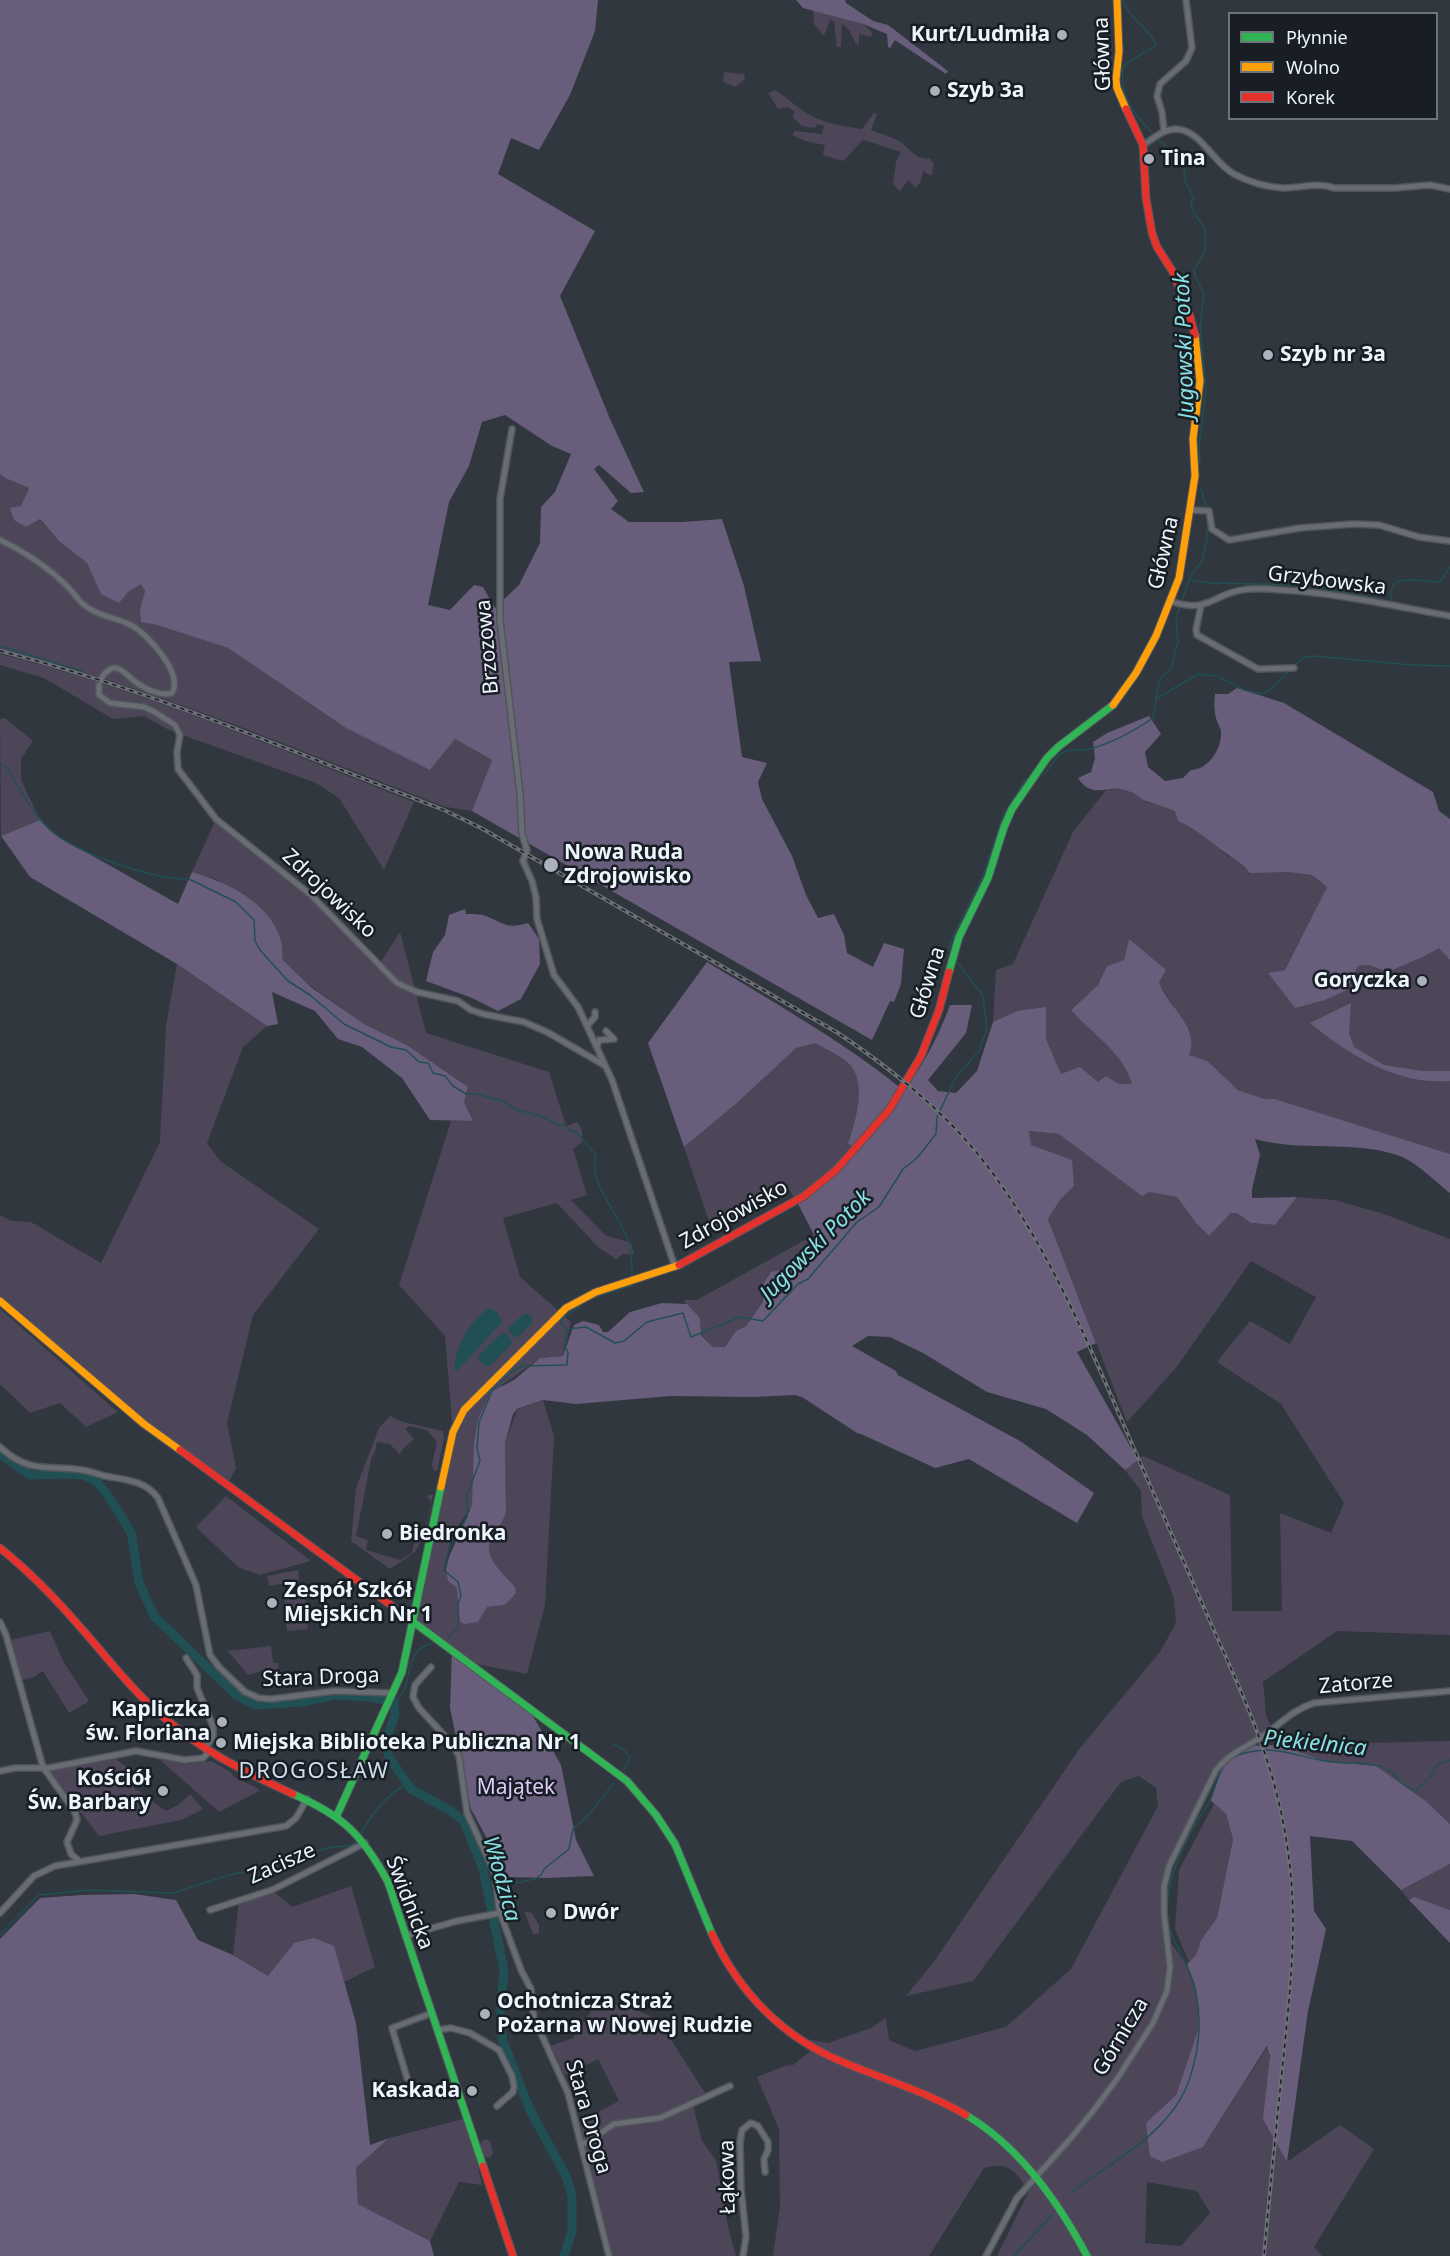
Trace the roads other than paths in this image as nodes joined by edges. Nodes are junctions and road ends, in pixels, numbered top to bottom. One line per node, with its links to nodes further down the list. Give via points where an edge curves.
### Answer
1 (1117, 0): 4 (street, Główna, via 1117,88)
2 (1186, 0): 3 (street, via 1192,48 1186,61 1160,84 1157,96)
3 (1162, 133): 4 (street); 5 (street, via 1177,129 1194,135 1229,171 1251,182 1282,188 1325,184 1334,188 1430,185)
4 (1143, 145): 7 (street, Główna, via 1152,233 1173,272 1197,344 1200,391 1193,439 1196,476)
5 (1450, 189)
6 (512, 429): 16 (street, Brzozowa, via 500,499 500,612 522,834 527,850)
7 (1191, 510): 9 (street, Grzybowska, via 1206,511 1212,529 1229,540 1353,524 1379,525); 10 (street, Główna)
8 (0, 540): 14 (street, via 37,561 85,606 136,628 172,669 176,684 174,690 163,695 118,669)
9 (1450, 541)
10 (1174, 602): 11 (street, Grzybowska); 21 (street, Główna, via 1116,703 1058,747 1007,818 988,878 966,921)
11 (1201, 606): 12 (street, Grzybowska, via 1223,595 1252,588 1308,591); 13 (street, via 1197,635 1258,669)
12 (1449, 615)
13 (1292, 668)
14 (102, 677)
15 (99, 685): 22 (street, Zdrojowisko, via 99,695 110,704 144,707 175,725 180,735 178,769 216,819 311,895 397,983 458,1001 483,1014 524,1022)
16 (524, 861): 18 (street, Zdrojowisko, via 554,975)
17 (595, 1012): 18 (street)
18 (587, 1026): 20 (street, Zdrojowisko)
19 (606, 1031): 20 (street, via 614,1039 599,1040)
20 (597, 1047): 22 (street, Zdrojowisko)
21 (921, 1056): 23 (street, Zdrojowisko, via 890,1110 836,1170 804,1196)
22 (604, 1065): 23 (street, Zdrojowisko)
23 (675, 1267): 28 (street, via 596,1292 566,1308 464,1410 453,1432)
24 (0, 1301): 28 (street, via 144,1424)
25 (0, 1447): 32 (street, Stara Droga, via 43,1469 81,1469 130,1479 153,1491 196,1585 210,1655 245,1692 272,1699 335,1691)
26 (0, 1548): 34 (street, Świdnicka, via 74,1620 141,1697)
27 (0, 1622): 35 (street)
28 (413, 1622): 32 (street, via 402,1672); 52 (street, via 586,1747 639,1793 674,1843 724,1959 742,1986 775,2021 828,2057 933,2096 963,2112 998,2137)
29 (186, 1658): 34 (street, via 197,1675 197,1688 213,1726)
30 (431, 1667): 43 (street, Stara Droga, via 415,1686 412,1697 459,1756 467,1813 495,1874)
31 (1450, 1691): 33 (street, Zatorze, via 1314,1703 1297,1709)
32 (391, 1695): 38 (street)
33 (1272, 1730): 52 (street, Górnicza, via 1235,1751 1216,1770 1174,1854 1164,1887 1170,1966 1167,1991 1153,2023 1092,2111)
34 (207, 1751): 35 (street, via 204,1758 185,1760 131,1751); 37 (street, Świdnicka, via 249,1775)
35 (43, 1767): 36 (street); 40 (street, via 75,1812 77,1820 67,1842 71,1854)
36 (0, 1771)
37 (307, 1799): 38 (street, Świdnicka); 40 (street, via 286,1826)
38 (337, 1815): 39 (street, Świdnicka)
39 (361, 1838): 41 (street, Zacisze, via 272,1890); 44 (street, Świdnicka, via 383,1871)
40 (79, 1861): 42 (street, via 34,1876)
41 (210, 1910)
42 (0, 1913)
43 (499, 1913): 44 (street); 50 (street, Stara Droga, via 531,1989 534,2018 568,2093)
44 (405, 1936): 45 (street, Świdnicka)
45 (432, 2013): 46 (street, Świdnicka); 47 (street, via 392,2028)
46 (437, 2030): 49 (street, via 451,2028 470,2033 499,2050 514,2086 513,2092); 53 (street, Świdnicka)
47 (407, 2078)
48 (730, 2086): 50 (street, via 660,2118 614,2124)
49 (497, 2106)
50 (581, 2144): 54 (street, Stara Droga)
51 (765, 2172): 55 (street, Łąkowa, via 768,2142 758,2126 751,2123 742,2130 740,2142 746,2237)
52 (1035, 2178): 56 (street, Górnicza, via 1011,2207); 57 (street, via 1069,2222)
53 (513, 2256)
54 (609, 2256)
55 (743, 2256)
56 (987, 2256)
57 (1088, 2256)

